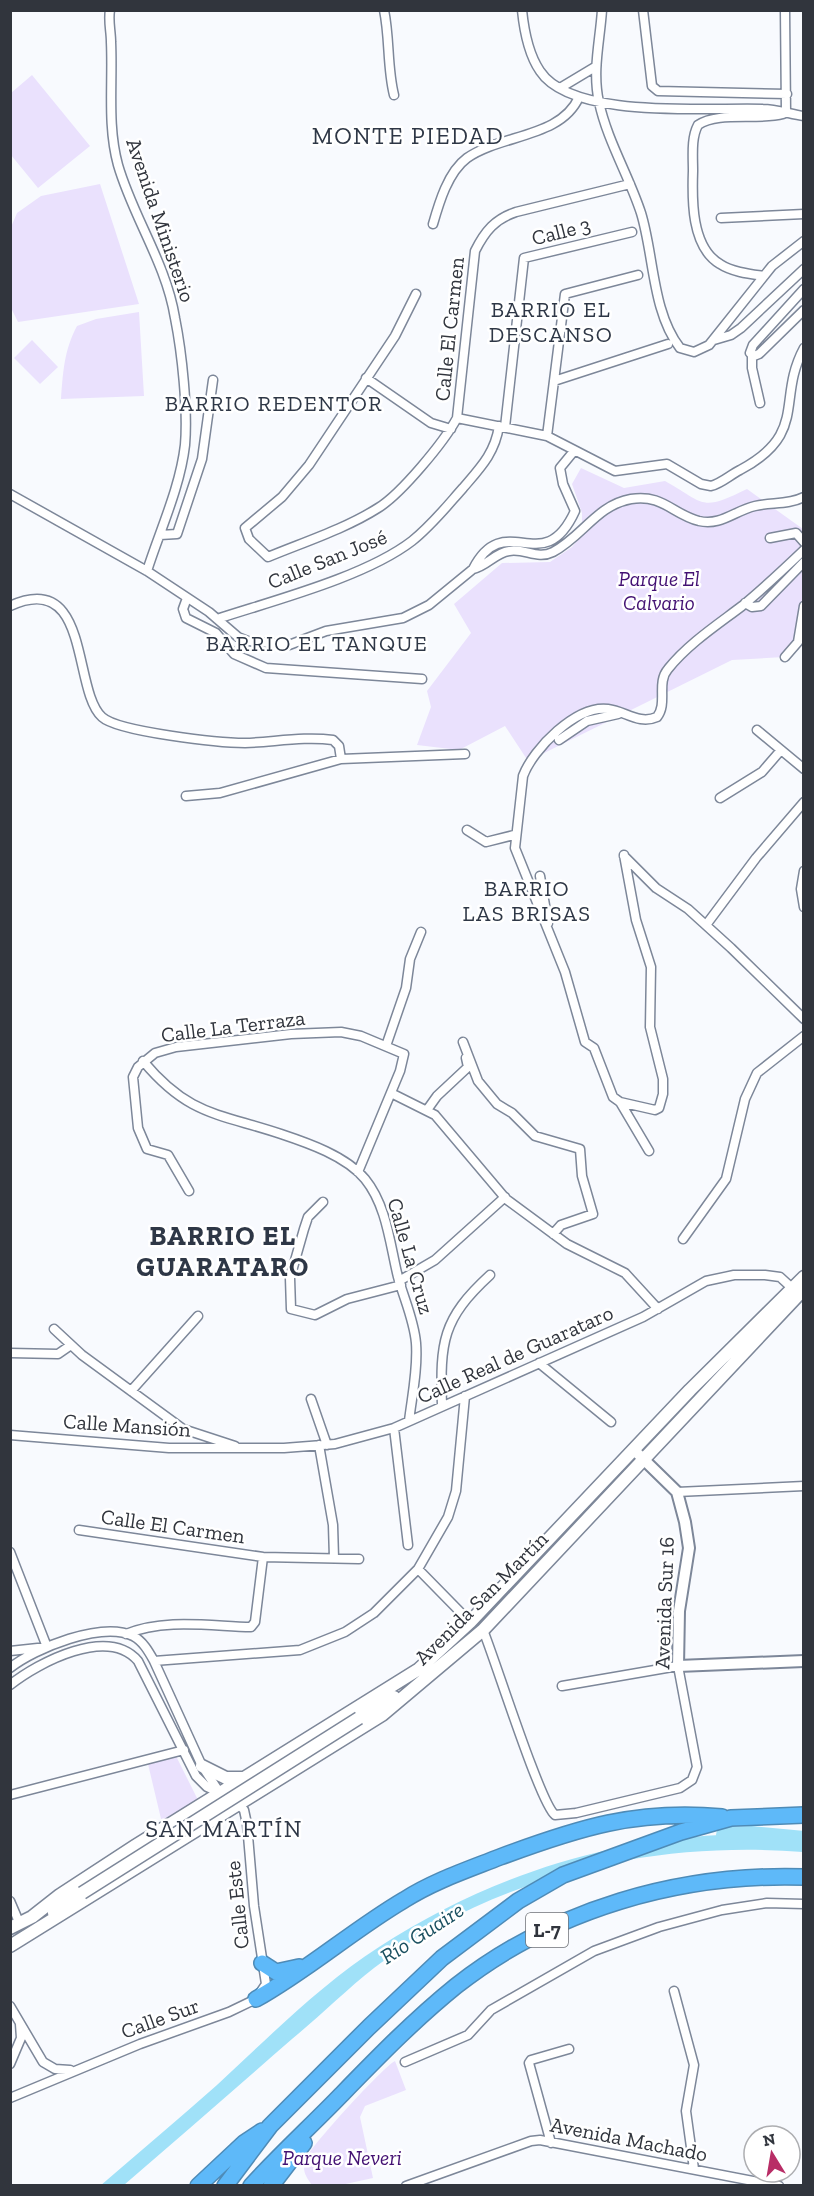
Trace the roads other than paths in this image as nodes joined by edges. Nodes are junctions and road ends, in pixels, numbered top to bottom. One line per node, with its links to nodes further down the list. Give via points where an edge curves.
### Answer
1 (384, 10): 10 (street)
2 (522, 10): 8 (street, via 540,72)
3 (602, 10): 7 (street)
4 (643, 10): 9 (street, via 652,86 658,92)
5 (785, 10): 9 (street)
6 (107, 13): 42 (street, Avenida Ministerio, via 115,152 168,290 179,352 185,446)
7 (596, 67): 8 (street); 12 (street)
8 (560, 88): 11 (street)
9 (787, 94): 13 (street)
10 (394, 95)
11 (579, 97): 12 (street); 18 (street, via 574,109 559,121 467,158 441,198)
12 (599, 103): 13 (street); 15 (street)
13 (786, 113): 14 (street); 23 (street, via 710,119 699,125 694,144 693,216 707,253 720,264)
14 (804, 116)
15 (630, 184): 27 (street, via 643,220 654,281 673,336 680,348 689,351 705,348); 35 (street, Calle El Carmen, via 516,212 495,222 482,236 475,251)
16 (804, 214): 17 (street)
17 (721, 218)
18 (433, 224)
19 (632, 232): 36 (street, Calle 3, via 524,258)
20 (804, 241): 23 (street)
21 (804, 269): 27 (street, via 741,328)
22 (638, 275): 33 (street, via 565,294)
23 (764, 276): 27 (street)
24 (804, 289): 30 (street, via 753,345)
25 (416, 294): 31 (street, via 395,336)
26 (804, 310): 30 (street, via 759,354)
27 (714, 340)
28 (668, 344): 33 (street)
29 (804, 348): 39 (street, via 796,365 789,412 775,444 758,460 715,485 701,484 667,464 615,471)
30 (752, 355): 34 (street)
31 (366, 378): 37 (street, via 431,423); 37 (street, Calle El Carmen, via 297,481 245,528 249,539 268,557 378,508 414,474)
32 (213, 380): 42 (street, via 202,459 188,503 177,534)
33 (554, 381): 38 (street)
34 (760, 404)
35 (457, 418): 36 (street); 37 (street, Calle El Carmen)
36 (502, 426): 38 (street); 53 (street, Calle San José, via 486,460 433,523 401,549 362,569)
37 (450, 429)
38 (547, 436): 39 (street)
39 (574, 451): 47 (street, via 560,468 575,511 561,535 536,546 500,542 485,552)
40 (10, 494): 48 (street)
41 (804, 497): 47 (street, via 756,506 709,523 659,500 629,500 598,514 552,553 539,556 506,551)
42 (160, 535): 48 (street, Avenida Ministerio)
43 (770, 538): 44 (street, via 796,532)
44 (804, 542)
45 (804, 550): 50 (street)
46 (804, 562): 50 (street, via 761,606)
47 (473, 570): 53 (street, via 411,615 326,631 289,645 243,639)
48 (147, 571): 49 (street)
49 (187, 598): 53 (street); 55 (street, via 183,609 186,618 216,633 234,654 257,665 292,671)
50 (745, 603): 56 (street, via 668,669 662,681 662,706 657,717 643,720)
51 (10, 606): 61 (street, via 43,601 67,616 91,699 108,721 132,729 242,743 333,740)
52 (804, 606): 54 (street, via 798,642)
53 (217, 619)
54 (785, 657)
55 (422, 679)
56 (625, 715): 58 (street, via 598,717); 67 (street, via 608,709 589,711 550,737 526,768)
57 (757, 730): 59 (street)
58 (559, 740)
59 (781, 750): 62 (street); 64 (street, via 762,772)
60 (465, 754): 61 (street)
61 (342, 759): 63 (street, via 220,793)
62 (804, 769)
63 (186, 796)
64 (720, 798)
65 (804, 802): 71 (street)
66 (467, 831): 67 (street, via 486,842)
67 (514, 835): 73 (street, via 518,859)
68 (804, 871): 70 (street)
69 (540, 876): 73 (street)
70 (804, 907)
71 (706, 925): 74 (street); 79 (street, via 656,888 624,855 636,920 651,967 650,1027 663,1094 655,1110)
72 (422, 932): 76 (street, via 410,959 406,988)
73 (549, 933): 79 (street, via 585,1042 594,1048 613,1097)
74 (804, 1018)
75 (804, 1036): 87 (street, via 757,1073 745,1099 731,1169 713,1201)
76 (386, 1046): 77 (street, Calle La Terraza, via 352,1034 291,1034 176,1047); 78 (street, Calle La Terraza, via 404,1054)
77 (143, 1061): 82 (street, Calle La Cruz, via 169,1090 201,1109 301,1142); 83 (street, Calle La Terraza, via 133,1077 138,1128 147,1149 168,1155)
78 (391, 1093): 80 (street); 82 (street)
79 (620, 1102): 81 (street)
80 (427, 1110): 84 (street, via 443,1123); 86 (street, via 436,1096 468,1067 463,1045 478,1081 497,1104 535,1136 580,1149 582,1176 593,1214 561,1225)
81 (649, 1151)
82 (358, 1172): 90 (street, Calle La Cruz, via 382,1211)
83 (189, 1191)
84 (505, 1197): 86 (street); 90 (street, via 435,1260)
85 (323, 1202): 90 (street, via 306,1223 290,1278 291,1309 315,1315 347,1299)
86 (553, 1234): 92 (street, via 625,1273)
87 (683, 1239)
88 (490, 1275): 101 (street, via 467,1298 445,1336)
89 (804, 1277): 91 (main road, Avenida San Martín)
90 (400, 1283): 102 (street, Calle La Cruz, via 416,1342)
91 (798, 1289): 92 (street, Calle Real de Guarataro, via 780,1277 734,1275 706,1281); 108 (main road, Avenida San Martín); 109 (main road, Avenida San Martín)
92 (658, 1309): 97 (street, Calle Real de Guarataro)
93 (198, 1316): 98 (street)
94 (54, 1329): 95 (street)
95 (71, 1345): 96 (street, via 58,1354); 98 (street)
96 (10, 1353)
97 (539, 1363): 99 (street, Calle Real de Guarataro); 103 (street)
98 (131, 1391): 107 (street, via 183,1429)
99 (465, 1396): 101 (street, Calle Real de Guarataro); 118 (street, via 453,1503)
100 (311, 1399): 106 (street)
101 (442, 1405): 102 (street, Calle Real de Guarataro)
102 (409, 1421): 104 (street, Calle Real de Guarataro)
103 (611, 1422)
104 (394, 1428): 106 (street, Calle Real de Guarataro); 113 (street)
105 (10, 1435): 107 (street, Calle Mansión, via 135,1447)
106 (323, 1445): 107 (street, Calle Real de Guarataro); 116 (street)
107 (241, 1448)
108 (634, 1450): 109 (street); 119 (main road, Avenida San Martín)
109 (645, 1460): 111 (street); 120 (main road, Avenida San Martín)
110 (804, 1486): 111 (street)
111 (677, 1492): 126 (street, Avenida Sur 16, via 689,1548 679,1611)
112 (79, 1530): 115 (street, Calle El Carmen)
113 (408, 1545)
114 (10, 1552): 122 (street)
115 (263, 1557): 116 (street, Calle El Carmen); 121 (street, Calle El Carmen, via 255,1622 251,1627 168,1624)
116 (334, 1558): 117 (street, Calle El Carmen)
117 (359, 1559)
118 (418, 1569): 119 (street); 124 (street, via 374,1613 318,1644 300,1650)
119 (470, 1622): 128 (main road, Avenida San Martín)
120 (483, 1630): 126 (street, Avenida Sur 16, via 550,1811 555,1815 680,1788 692,1780 697,1767); 129 (main road, Avenida San Martín)
121 (126, 1634): 122 (street, via 90,1635); 124 (street, via 144,1646)
122 (47, 1647): 123 (street); 127 (street)
123 (10, 1651)
124 (154, 1661): 134 (street)
125 (804, 1661): 126 (street)
126 (678, 1666): 131 (street)
127 (10, 1668)
128 (411, 1675): 132 (main road); 135 (main road, Avenida San Martín)
129 (432, 1675): 132 (main road); 138 (main road, Avenida San Martín, via 382,1715)
130 (10, 1685): 133 (street, via 40,1664 70,1653 123,1648 138,1661)
131 (562, 1686)
132 (373, 1709): 142 (main road, bridge)
133 (184, 1750): 136 (street, via 201,1782); 137 (street)
134 (201, 1766): 135 (main road, via 226,1778); 136 (street)
135 (244, 1778): 136 (main road, Avenida San Martín)
136 (220, 1793): 138 (street); 145 (main road, Avenida San Martín, via 67,1890)
137 (10, 1795)
138 (241, 1804): 147 (main road, Avenida San Martín); 149 (street, Calle Este, via 248,1824)
139 (804, 1815): 140 (highway, L-7)
140 (731, 1818): 150 (highway, via 633,1817 546,1840 432,1884); 161 (highway, L-7, via 563,1875 490,1921 442,1958)
141 (804, 1877): 159 (highway, L-7, via 702,1881 598,1908 549,1929 458,1985 376,2057)
142 (69, 1900): 145 (main road); 147 (main road)
143 (10, 1901): 146 (street)
144 (804, 1904): 156 (street, via 767,1903 723,1910 659,1927 594,1951 491,2010 468,2035)
145 (32, 1917): 146 (main road, Avenida San Martín)
146 (15, 1925)
147 (30, 1934): 148 (main road, Avenida San Martín)
148 (10, 1946)
149 (262, 1963): 150 (highway, via 276,1972); 152 (street, Calle Este, via 266,1984)
150 (308, 1965): 152 (highway)
151 (674, 1990): 163 (street, via 694,2065 686,2111)
152 (256, 1999): 158 (street, Calle Sur)
153 (10, 2006): 154 (street)
154 (20, 2023): 157 (street, via 21,2038); 158 (street, via 47,2065)
155 (569, 2049): 162 (street, via 529,2063)
156 (405, 2062)
157 (10, 2064)
158 (77, 2070): 160 (street, Calle Sur)
159 (341, 2095): 166 (highway, L-7); 167 (highway)
160 (10, 2098)
161 (270, 2126): 164 (highway, via 243,2142); 165 (highway, L-7)
162 (551, 2144): 163 (street, Avenida Machado); 168 (street, Avenida Machado, via 531,2141)
163 (694, 2169): 169 (street, Avenida Machado)
164 (198, 2186)
165 (225, 2186)
166 (251, 2186)
167 (271, 2186)
168 (406, 2186)
169 (779, 2186)

